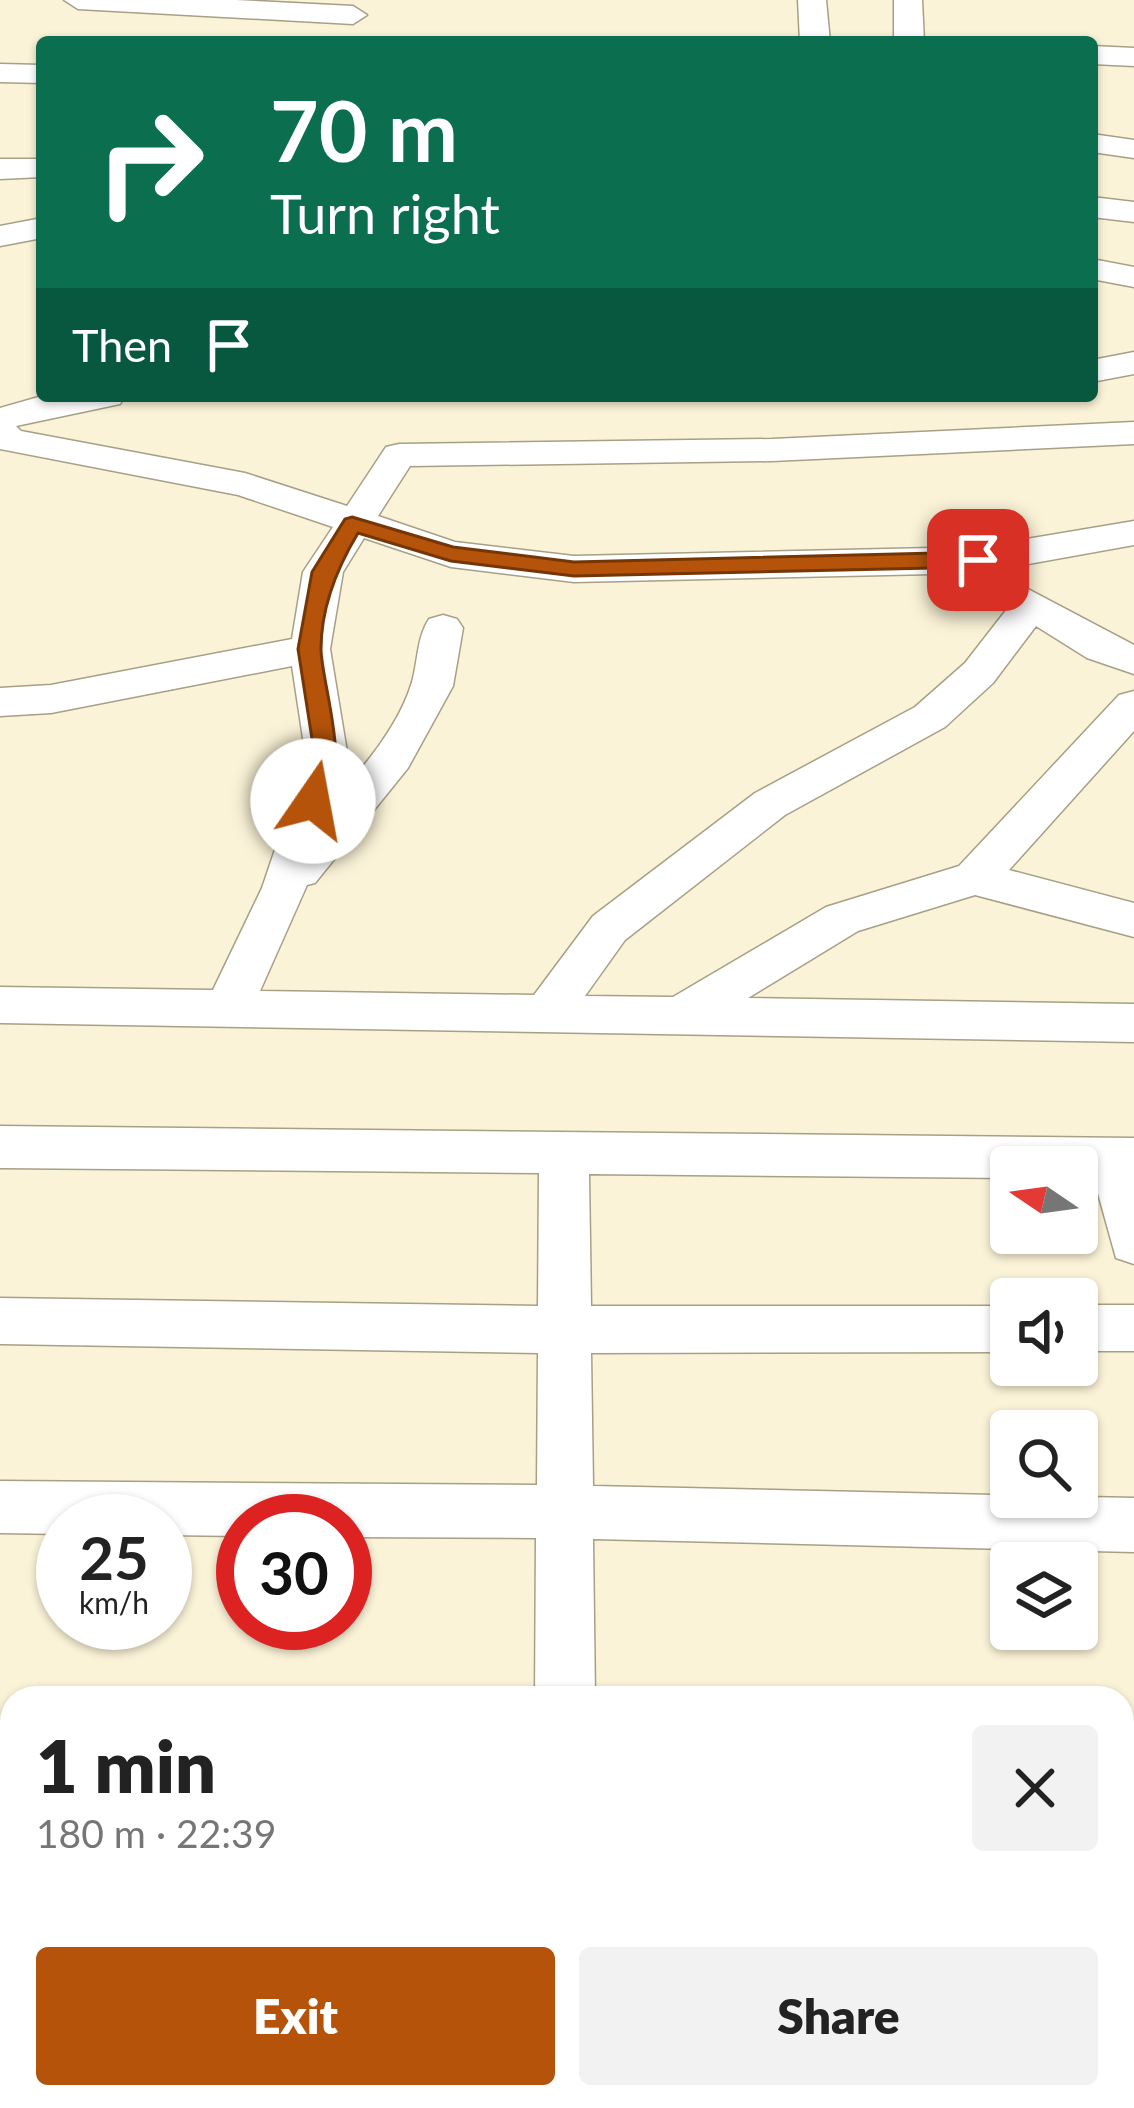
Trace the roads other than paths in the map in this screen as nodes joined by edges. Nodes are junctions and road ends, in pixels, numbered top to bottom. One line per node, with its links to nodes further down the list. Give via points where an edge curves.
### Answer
1 (78, 0): 4 (street)
2 (812, 0): 5 (street)
3 (908, 0): 6 (street)
4 (353, 15)
5 (815, 36)
6 (909, 36)
7 (1098, 55): 8 (street)
8 (1134, 57)
9 (0, 73): 10 (street)
10 (36, 74)
11 (1098, 144): 12 (street)
12 (1134, 149)
13 (36, 168): 14 (street)
14 (0, 169)
15 (1098, 208): 16 (street)
16 (1134, 212)
17 (36, 229): 18 (street)
18 (0, 236)
19 (1098, 270): 20 (street)
20 (1134, 277)
21 (1134, 363): 22 (street)
22 (1098, 369)
23 (57, 402): 24 (street)
24 (0, 419)
25 (0, 431): 27 (street, via 9,440 112,463 245,485)
26 (1134, 433): 27 (street, via 795,449 408,452 394,460)
27 (352, 524): 29 (street, via 451,554 574,569); 32 (street, via 323,572)
28 (1134, 533): 29 (street)
29 (978, 560): 30 (street)
30 (1031, 605): 33 (street); 41 (street, via 979,673 930,717 770,804 609,928)
31 (443, 628): 37 (street, via 432,686 387,768)
32 (310, 649): 34 (street); 37 (street, via 327,758)
33 (1134, 660)
34 (0, 702)
35 (1134, 705): 36 (street)
36 (975, 878): 38 (street); 42 (street, via 842,919)
37 (284, 888): 40 (street)
38 (1134, 920)
39 (0, 1005): 40 (street)
40 (228, 1009): 41 (street)
41 (546, 1014): 42 (street)
42 (680, 1016): 43 (street)
43 (1134, 1024)
44 (0, 1147): 45 (street)
45 (564, 1153): 46 (street); 52 (street)
46 (1125, 1159): 47 (street)
47 (1134, 1242)
48 (0, 1321): 52 (street)
49 (1098, 1328): 50 (street)
50 (1134, 1328)
51 (990, 1329): 52 (street)
52 (562, 1330): 54 (street)
53 (0, 1507): 54 (street)
54 (565, 1512): 55 (street); 56 (street)
55 (1134, 1525)
56 (565, 1686)

